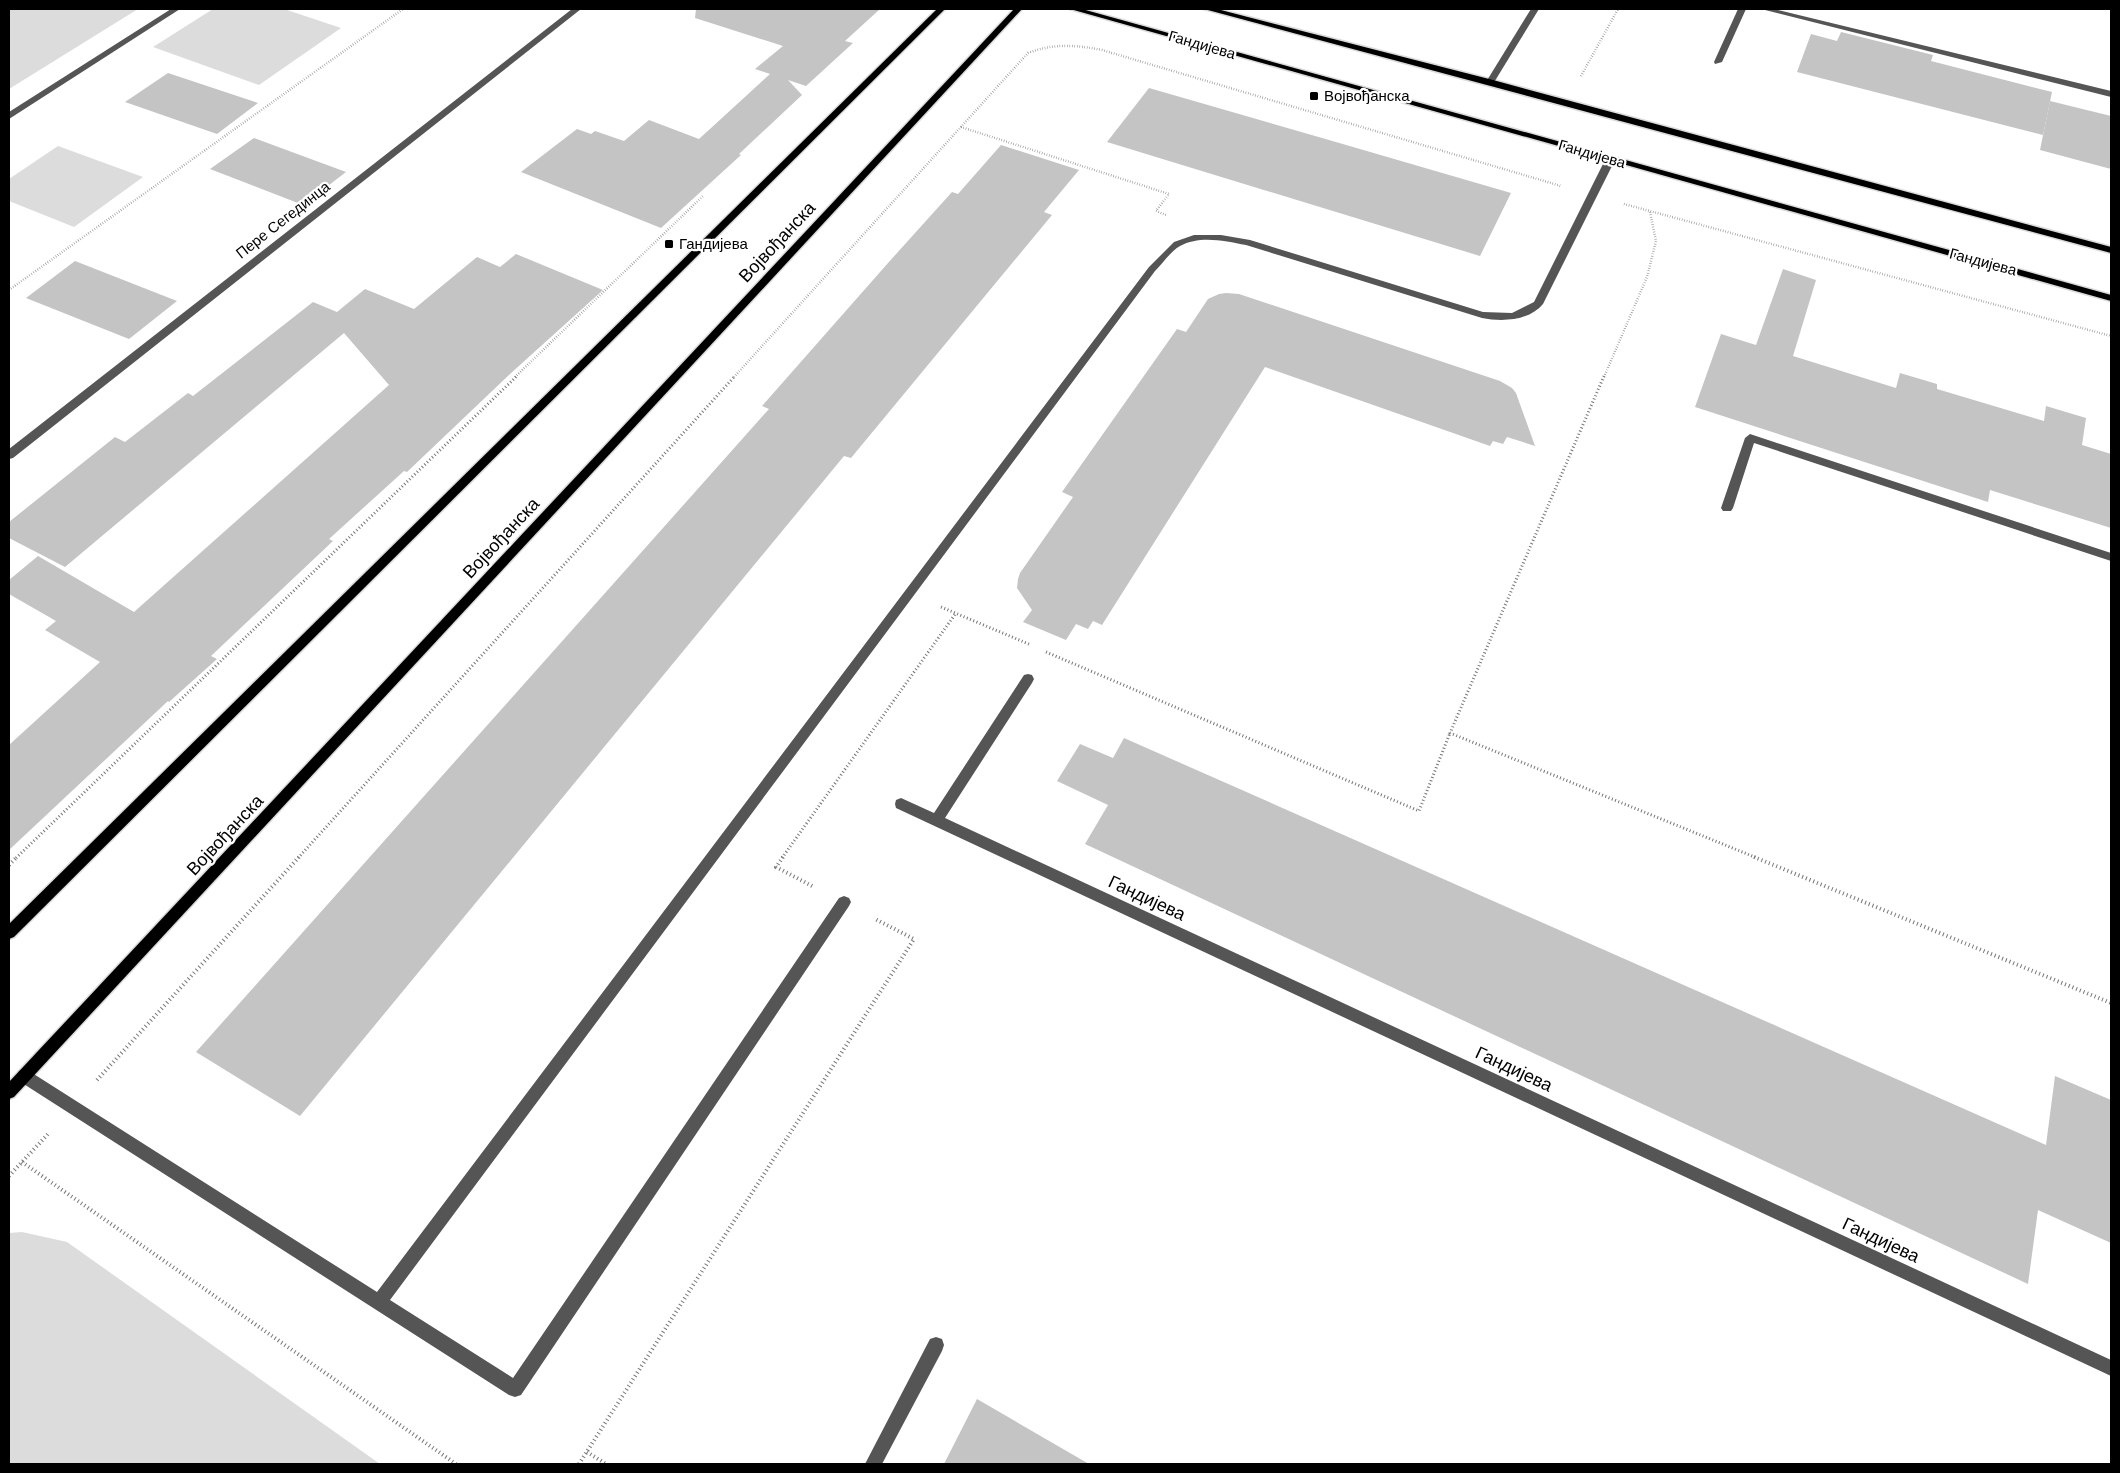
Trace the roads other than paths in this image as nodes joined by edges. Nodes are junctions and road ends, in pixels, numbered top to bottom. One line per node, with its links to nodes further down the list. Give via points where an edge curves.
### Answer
1 (176, 9): 13 (street)
2 (577, 9): 17 (street, Пере Сегединца)
3 (941, 9): 24 (main road)
4 (1018, 9): 25 (main road, Војвођанска)
5 (1074, 9): 14 (main road, Гандијева)
6 (1208, 9): 11 (main road)
7 (1535, 9): 11 (street)
8 (1742, 9): 10 (street)
9 (1765, 9): 12 (street)
10 (1718, 62)
11 (1490, 82): 15 (main road)
12 (2111, 94)
13 (9, 116)
14 (1610, 160): 16 (main road, Гандијева); 27 (street, via 1538,304 1517,316 1482,315 1247,242 1215,237 1192,238 1176,245 1152,269)
15 (2111, 250)
16 (2111, 298)
17 (9, 456)
18 (1726, 508): 19 (street, via 1750,438)
19 (2111, 557)
20 (1028, 679): 22 (street)
21 (901, 804): 22 (street, Гандијева)
22 (937, 820): 29 (street, Гандијева)
23 (844, 902): 27 (street, via 515,1389)
24 (9, 933)
25 (24, 1076): 26 (main road, Војвођанска); 27 (street)
26 (9, 1092)
27 (379, 1302)
28 (936, 1345): 30 (street)
29 (2111, 1368)
30 (873, 1464)

